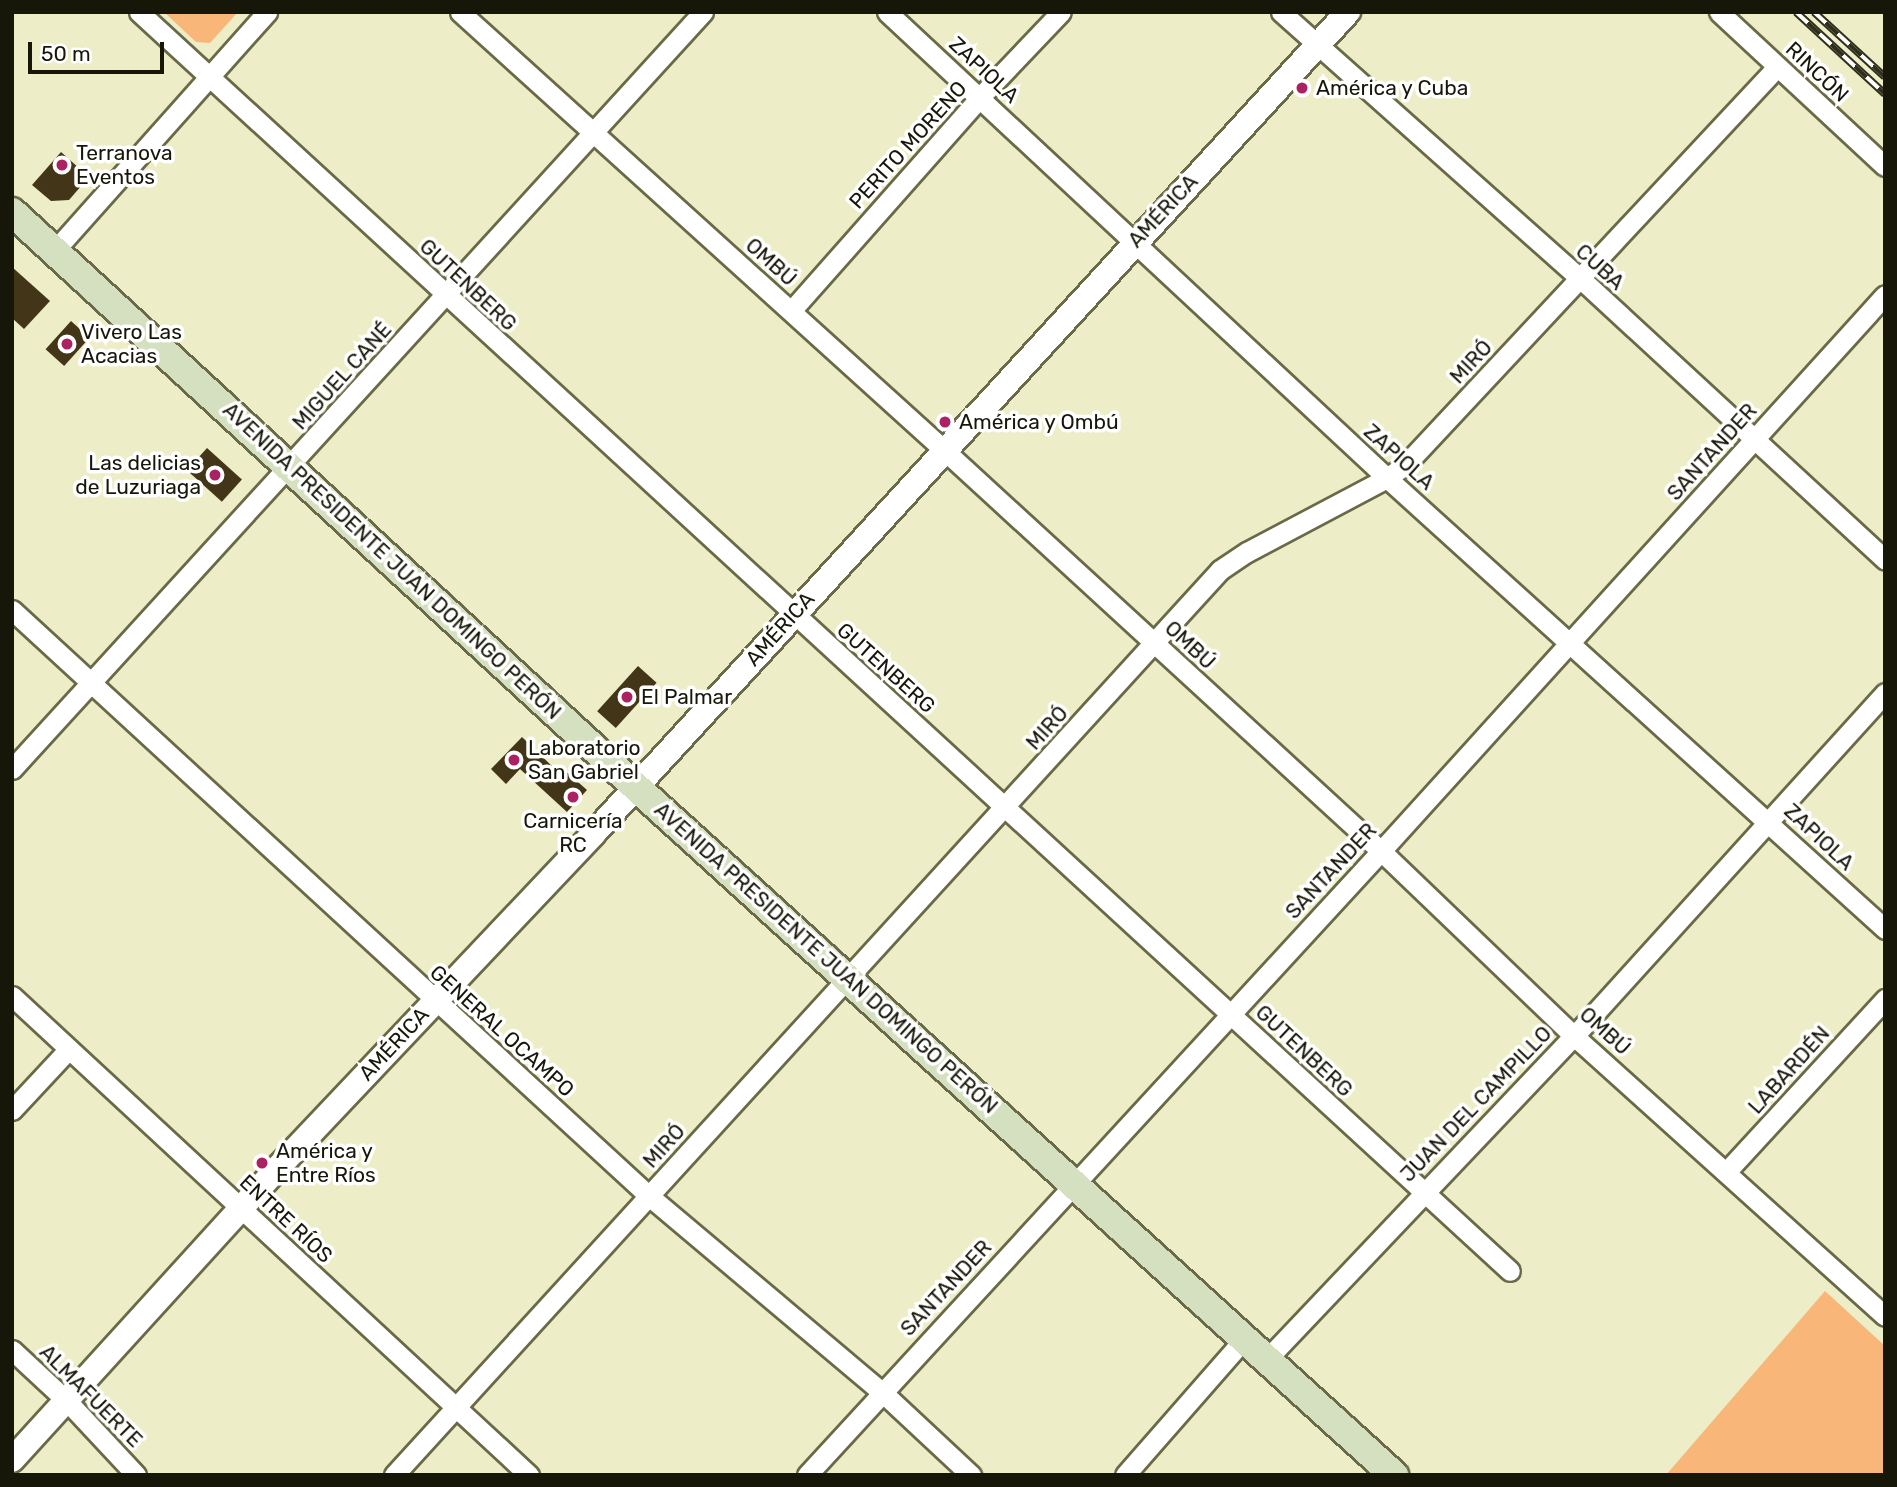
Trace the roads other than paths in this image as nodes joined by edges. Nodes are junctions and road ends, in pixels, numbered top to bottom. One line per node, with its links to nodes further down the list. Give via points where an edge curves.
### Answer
1 (139, 12): 12 (street, GUTENBERG)
2 (267, 12): 12 (street)
3 (460, 12): 14 (street, OMBÚ)
4 (704, 12): 14 (street, MIGUEL CANÉ)
5 (887, 12): 13 (street, ZAPIOLA)
6 (1061, 12): 13 (street, PERITO MORENO)
7 (1281, 12): 10 (street, CUBA)
8 (1348, 12): 10 (street, AMÉRICA)
9 (1719, 12): 11 (street, RINCÓN)
10 (1317, 46): 17 (street, AMÉRICA); 19 (street, CUBA)
11 (1777, 67): 15 (street, RINCÓN); 19 (street, MIRÓ)
12 (209, 76): 18 (street); 21 (street, GUTENBERG)
13 (980, 97): 17 (street, ZAPIOLA); 22 (street, PERITO MORENO)
14 (593, 134): 21 (street, MIGUEL CANÉ); 22 (street, OMBÚ)
15 (1885, 166)
16 (12, 212): 18 (main road, AVENIDA PRESIDENTE JUAN DOMINGO PERÓN)
17 (1133, 243): 24 (street, AMÉRICA); 26 (street, ZAPIOLA)
18 (55, 250): 25 (main road, AVENIDA PRESIDENTE JUAN DOMINGO PERÓN)
19 (1581, 279): 23 (street, CUBA); 26 (street, MIRÓ, via 1406,464)
20 (1885, 295): 23 (street, SANTANDER)
21 (446, 296): 25 (street, MIGUEL CANÉ); 29 (street, GUTENBERG)
22 (791, 311): 24 (street, OMBÚ)
23 (1755, 438): 27 (street, CUBA); 31 (street, SANTANDER)
24 (944, 450): 29 (street, AMÉRICA); 30 (street, OMBÚ)
25 (289, 466): 32 (street, MIGUEL CANÉ); 35 (main road, AVENIDA PRESIDENTE JUAN DOMINGO PERÓN)
26 (1387, 478): 30 (street, MIRÓ, via 1232,562); 31 (street, ZAPIOLA)
27 (1885, 560)
28 (12, 610): 32 (street, GENERAL OCAMPO)
29 (793, 614): 35 (street, AMÉRICA); 36 (street, GUTENBERG)
30 (1154, 643): 36 (street, MIRÓ); 38 (street, OMBÚ)
31 (1571, 643): 37 (street, ZAPIOLA); 38 (street, SANTANDER)
32 (91, 682): 34 (street, MIGUEL CANÉ); 43 (street, GENERAL OCAMPO)
33 (1885, 693): 37 (street, JUAN DEL CAMPILLO)
34 (12, 769)
35 (636, 787): 40 (main road, AVENIDA PRESIDENTE JUAN DOMINGO PERÓN); 43 (street, AMÉRICA)
36 (1005, 808): 40 (street, MIRÓ); 44 (street, GUTENBERG)
37 (1769, 822): 39 (street, ZAPIOLA); 45 (street, JUAN DEL CAMPILLO)
38 (1381, 851): 44 (street, SANTANDER); 45 (street, OMBÚ)
39 (1885, 929)
40 (848, 978): 49 (main road, AVENIDA PRESIDENTE JUAN DOMINGO PERÓN); 51 (street, MIRÓ)
41 (12, 996): 46 (street, ENTRE RÍOS)
42 (1885, 999): 48 (street, LABARDÉN)
43 (434, 1001): 51 (street, GENERAL OCAMPO); 52 (street, AMÉRICA)
44 (1229, 1013): 49 (street, SANTANDER); 50 (street, GUTENBERG)
45 (1574, 1036): 48 (street, OMBÚ); 50 (street, JUAN DEL CAMPILLO)
46 (68, 1050): 47 (street); 52 (street, ENTRE RÍOS)
47 (12, 1110)
48 (1727, 1171): 54 (street, OMBÚ)
49 (1073, 1183): 55 (main road, AVENIDA PRESIDENTE JUAN DOMINGO PERÓN); 58 (street, SANTANDER)
50 (1422, 1192): 53 (street, GUTENBERG); 57 (street, JUAN DEL CAMPILLO)
51 (649, 1196): 58 (street, GENERAL OCAMPO); 60 (street, MIRÓ)
52 (241, 1208): 59 (street, AMÉRICA); 60 (street, ENTRE RÍOS)
53 (1510, 1271)
54 (1883, 1310)
55 (1244, 1339): 57 (main road, AVENIDA PRESIDENTE JUAN DOMINGO PERÓN); 67 (street)
56 (12, 1350): 59 (street, ALMAFUERTE)
57 (1267, 1359): 68 (main road, AVENIDA PRESIDENTE JUAN DOMINGO PERÓN)
58 (882, 1392): 65 (street, SANTANDER); 66 (street, GENERAL OCAMPO)
59 (68, 1402): 61 (street, AMÉRICA); 62 (street, ALMAFUERTE)
60 (454, 1407): 63 (street, MIRÓ); 64 (street, ENTRE RÍOS)
61 (12, 1461)
62 (136, 1475)
63 (394, 1475)
64 (528, 1475)
65 (807, 1475)
66 (971, 1475)
67 (1125, 1475)
68 (1394, 1475)

